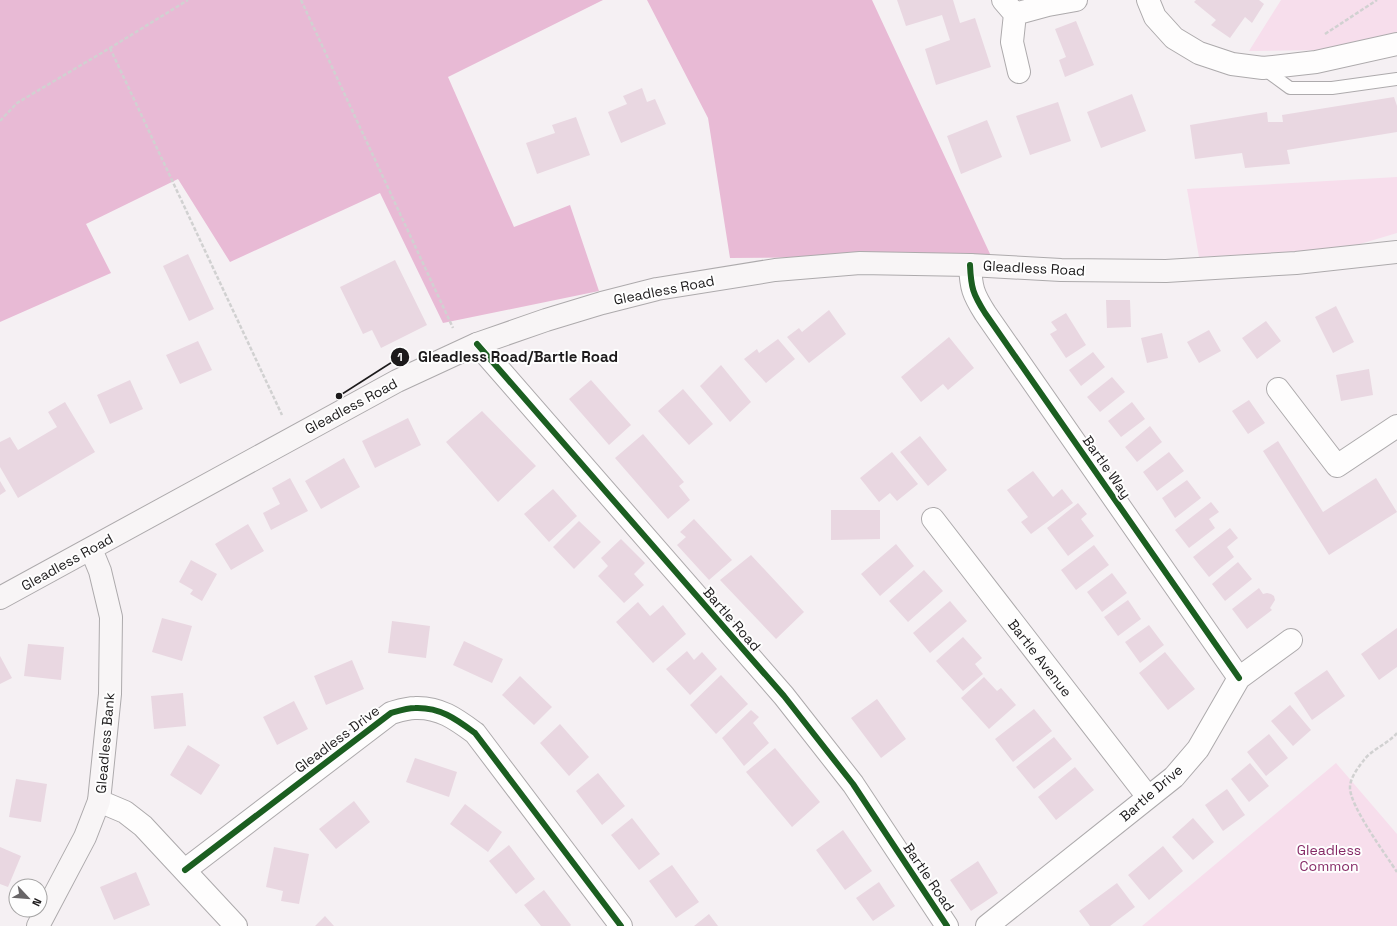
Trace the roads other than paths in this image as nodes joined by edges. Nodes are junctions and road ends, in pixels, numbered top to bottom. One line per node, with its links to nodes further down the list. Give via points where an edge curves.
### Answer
1 (1076, 0): 3 (street)
2 (1148, 0): 5 (street, via 1156,17 1174,38 1199,53 1232,64)
3 (1009, 7): 6 (street, via 1012,42)
4 (1397, 44): 5 (street, via 1316,62)
5 (1263, 68): 7 (lane, via 1290,88 1332,88)
6 (1019, 72)
7 (1397, 79)
8 (1397, 255): 9 (main road, Gleadless Road, via 1166,272)
9 (970, 265): 10 (main road, Gleadless Road, via 860,263 775,270 657,289 546,320); 17 (street, Bartle Way, via 971,284 976,299 985,313)
10 (470, 348): 14 (main road, Gleadless Road, via 397,381); 24 (street, Bartle Road, via 784,696 853,784)
11 (1278, 389): 12 (street, via 1337,466)
12 (1397, 426)
13 (933, 519): 18 (street, Bartle Avenue)
14 (91, 549): 15 (main road, Gleadless Road); 19 (main road, Gleadless Bank, via 100,571 111,617 110,694)
15 (0, 598)
16 (1291, 640): 17 (street, Bartle Drive)
17 (1239, 678): 18 (street, Bartle Drive, via 1198,749 1174,777)
18 (1148, 797): 25 (street, Bartle Drive)
19 (100, 801): 20 (street, via 125,812 143,826); 21 (main road, Gleadless Bank, via 85,837)
20 (185, 870): 22 (street); 23 (street, Gleadless Drive, via 390,713 414,708 436,709 475,733)
21 (38, 926)
22 (236, 926)
23 (621, 926)
24 (947, 926)
25 (987, 926)

